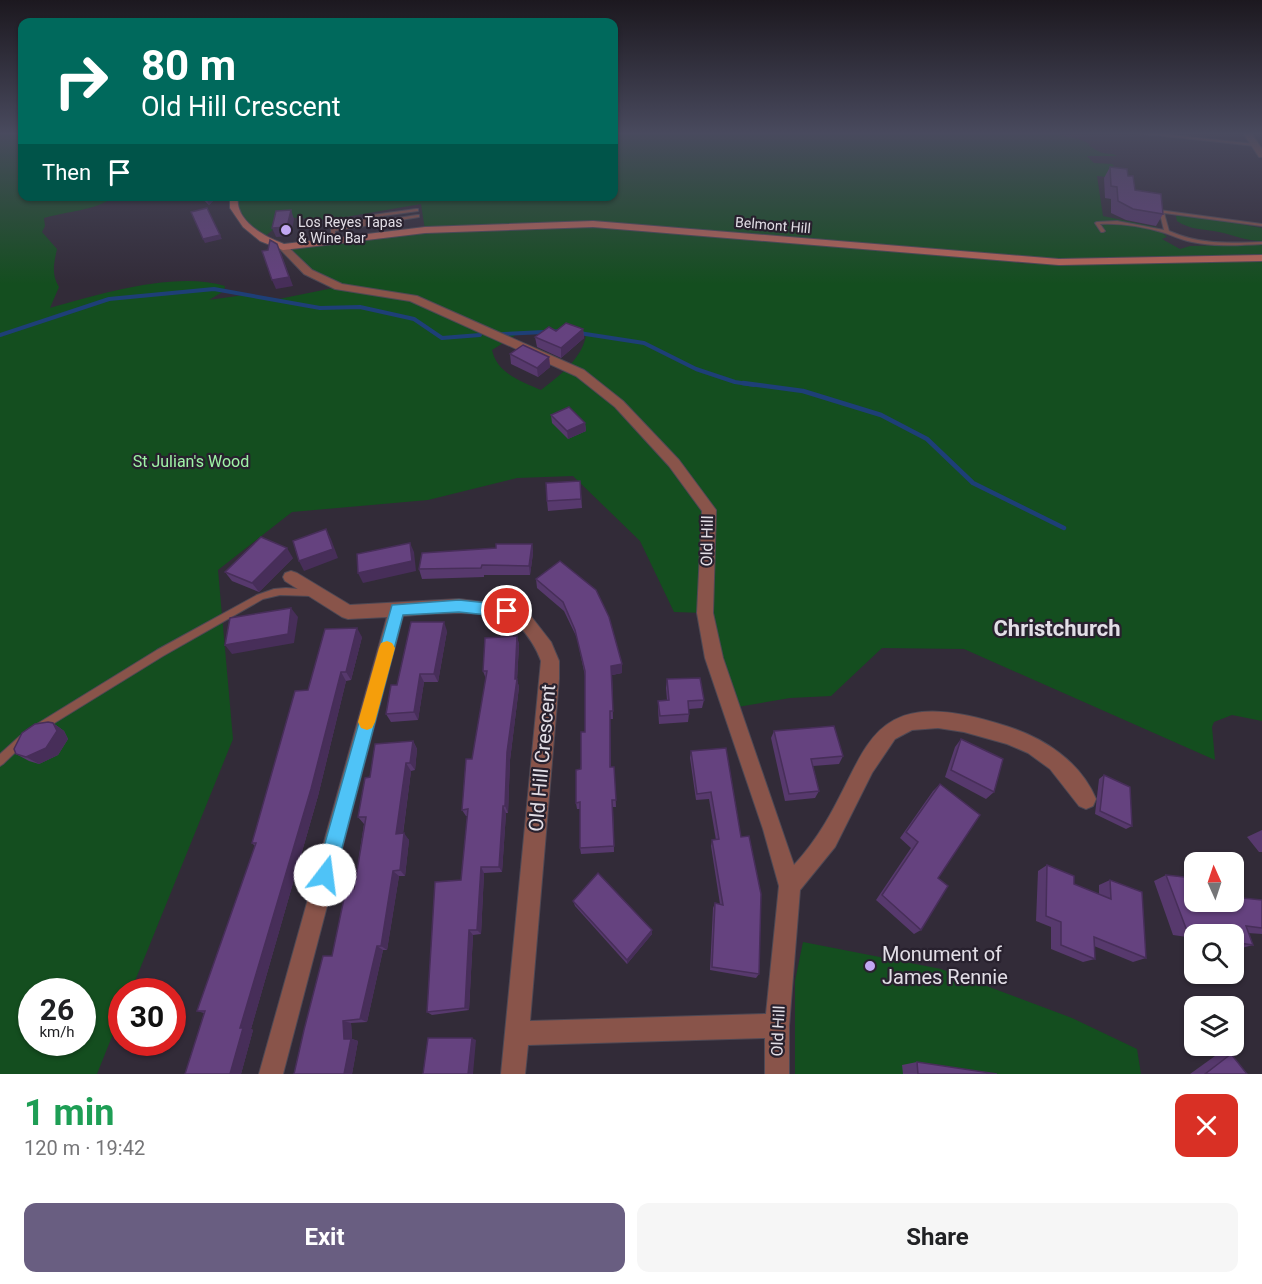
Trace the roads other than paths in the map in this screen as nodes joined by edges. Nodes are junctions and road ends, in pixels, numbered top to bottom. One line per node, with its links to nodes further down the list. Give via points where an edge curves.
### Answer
1 (232, 201): 10 (main road, via 234,210 262,239)
2 (416, 210): 4 (lane, via 367,217)
3 (417, 216): 4 (lane)
4 (362, 224): 8 (lane, via 333,230)
5 (1262, 225): 7 (lane, via 1161,211)
6 (1103, 231): 7 (lane, via 1097,224 1117,222)
7 (1167, 232): 9 (lane, via 1207,245)
8 (333, 241): 10 (main road, Belmont Hill); 11 (main road, Belmont Hill, via 425,230 593,224 1059,262)
9 (1262, 243)
10 (283, 247): 17 (street, Old Hill, via 308,272 339,287 413,298 580,374 619,404 674,463 710,510 705,613 714,658)
11 (1262, 258)
12 (291, 577): 13 (street, Old Hill Crescent)
13 (314, 592): 14 (street, Old Hill Crescent, via 348,612); 15 (lane, via 276,590 260,597 31,732)
14 (397, 609): 19 (street, Old Hill Crescent, via 459,606 507,611 537,633 550,661); 20 (street)
15 (0, 760)
16 (1086, 800): 17 (street, via 1073,776 1056,759 1012,736 957,721 932,718 907,723 887,733 826,843)
17 (790, 886): 18 (street, Old Hill)
18 (777, 1026): 19 (street); 22 (street, Old Hill)
19 (517, 1033): 21 (street, Old Hill Crescent)
20 (271, 1074)
21 (513, 1074)
22 (777, 1074)

